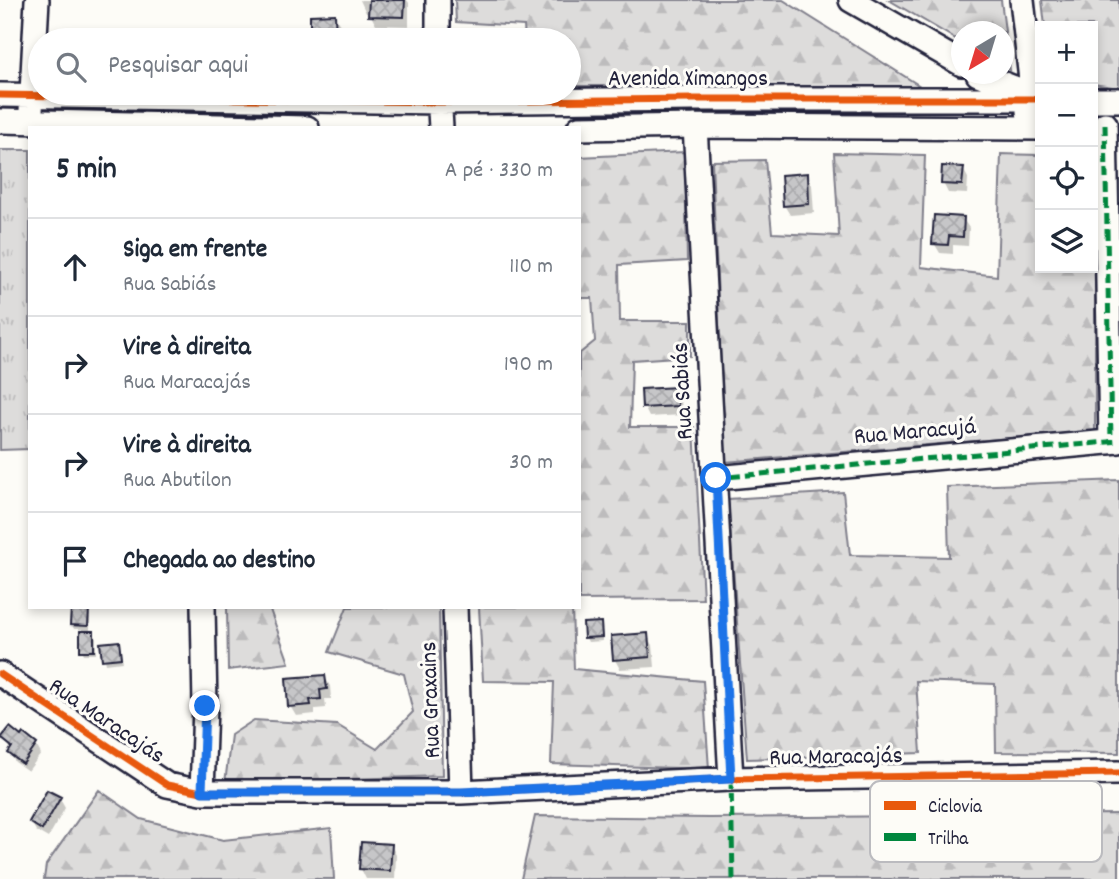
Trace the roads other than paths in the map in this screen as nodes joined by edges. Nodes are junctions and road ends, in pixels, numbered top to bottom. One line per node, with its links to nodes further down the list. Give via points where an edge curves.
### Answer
1 (37, 0): 5 (street)
2 (438, 0): 6 (street)
3 (851, 0): 7 (street)
4 (1023, 0): 12 (street)
5 (36, 28)
6 (438, 28)
7 (951, 58)
8 (1001, 84): 12 (street)
9 (0, 95): 10 (street, Avenida Ximangos)
10 (28, 95)
11 (581, 98): 12 (street, Avenida Ximangos)
12 (1033, 98): 24 (street)
13 (1098, 100): 14 (street)
14 (1119, 100)
15 (31, 105): 18 (street)
16 (440, 105): 21 (street)
17 (0, 121): 18 (street)
18 (30, 121): 20 (street)
19 (1106, 125): 25 (street)
20 (228, 126)
21 (441, 126)
22 (695, 126): 23 (street, Avenida Ximangos); 24 (street, Avenida Ximangos); 26 (street, Rua Sabiás)
23 (581, 128)
24 (1034, 129)
25 (1115, 441): 26 (street, Rua Maracujá)
26 (716, 478): 31 (street, Rua Sabiás)
27 (203, 609): 32 (street)
28 (456, 609): 33 (street, Rua Graxains)
29 (0, 674): 32 (street, Rua Maracajás, via 167,785)
30 (1119, 773): 31 (street, Rua Maracajás)
31 (731, 779): 33 (street, Rua Maracajás)
32 (202, 792): 33 (street, Rua Maracajás)
33 (461, 792)

